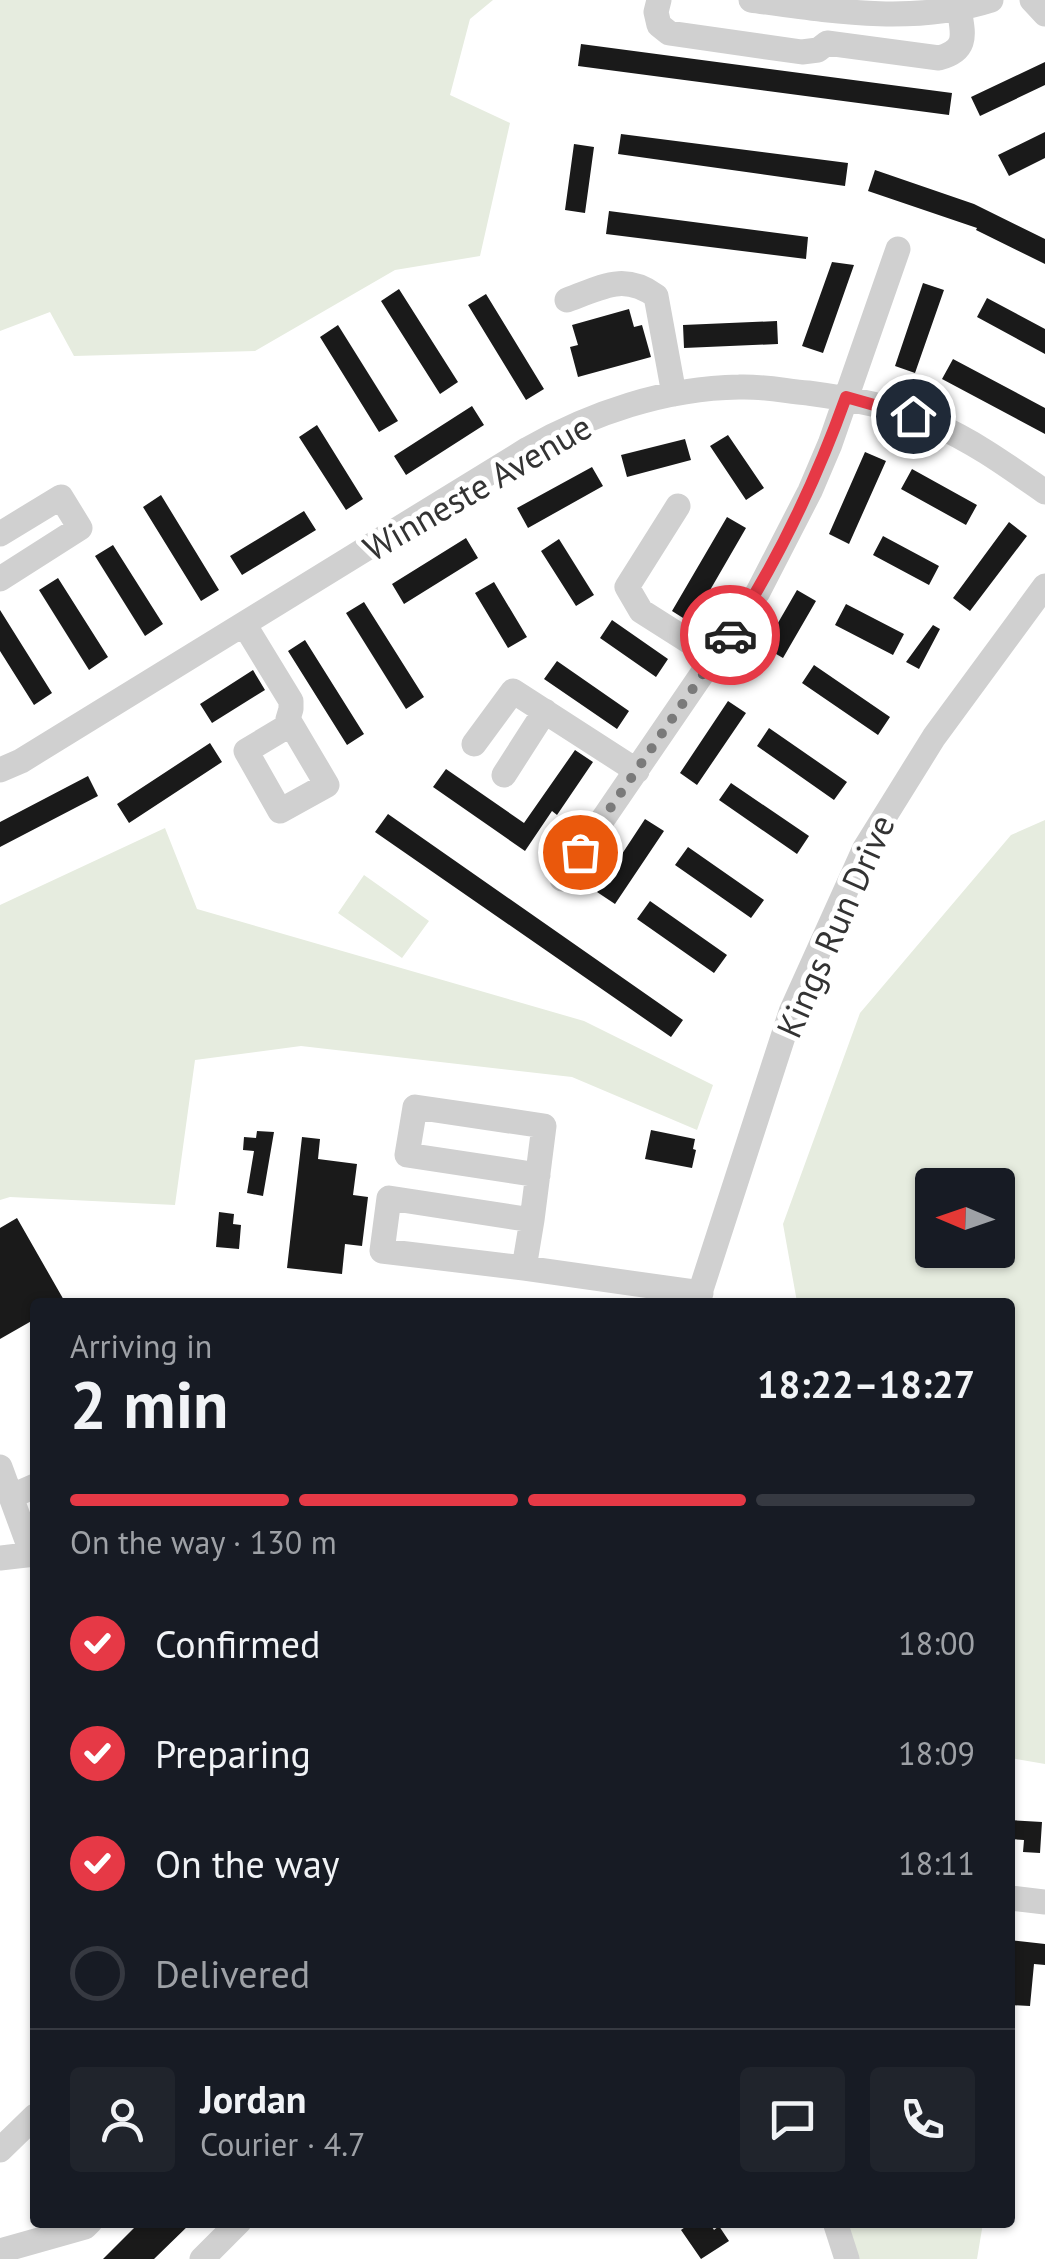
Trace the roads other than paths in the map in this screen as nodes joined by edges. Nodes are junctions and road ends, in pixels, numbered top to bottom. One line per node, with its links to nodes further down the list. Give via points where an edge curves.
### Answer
1 (659, 0): 8 (street, via 658,25 669,33 802,52)
2 (752, 0): 6 (street)
3 (991, 0): 5 (street)
4 (1032, 0): 7 (street)
5 (959, 8): 6 (street, via 921,14); 8 (street, via 959,48 939,58)
6 (829, 10): 8 (street)
7 (1045, 14)
8 (827, 44)
9 (898, 249): 12 (street)
10 (567, 300): 11 (street, via 619,282 656,296)
11 (674, 394): 12 (street, Winneste Avenue, via 741,386); 18 (street, Winneste Avenue, via 564,428)
12 (846, 397): 13 (street, Winneste Avenue, via 968,440); 19 (street, via 810,490)
13 (1045, 492)
14 (678, 506): 19 (street, via 628,587 641,611)
15 (0, 534): 16 (street, via 61,498 80,528)
16 (0, 580)
17 (1045, 586): 30 (street, Kings Run Drive, via 934,737 864,848 791,1012)
18 (244, 624): 21 (street, via 290,701); 23 (street, Winneste Avenue)
19 (715, 658): 24 (street)
20 (544, 712): 22 (street, via 514,691); 24 (street); 25 (street)
21 (290, 724)
22 (474, 744)
23 (0, 770)
24 (636, 771): 26 (street)
25 (504, 776)
26 (562, 879)
27 (538, 1175): 27 (street, via 544,1126 414,1107 407,1156); 28 (street)
28 (532, 1220): 29 (street); 29 (street, via 389,1198 382,1252)
29 (524, 1268): 30 (street)
30 (699, 1298)
31 (0, 1467): 32 (street)
32 (23, 1490): 33 (street)
33 (30, 1535)
34 (30, 1554): 35 (street)
35 (0, 1558)
36 (1015, 1899): 37 (street)
37 (1045, 1902)
38 (30, 2121): 39 (street)
39 (0, 2150)
40 (81, 2228): 43 (street)
41 (233, 2228): 44 (street)
42 (837, 2228): 45 (street)
43 (0, 2251)
44 (202, 2259)
45 (848, 2259)

